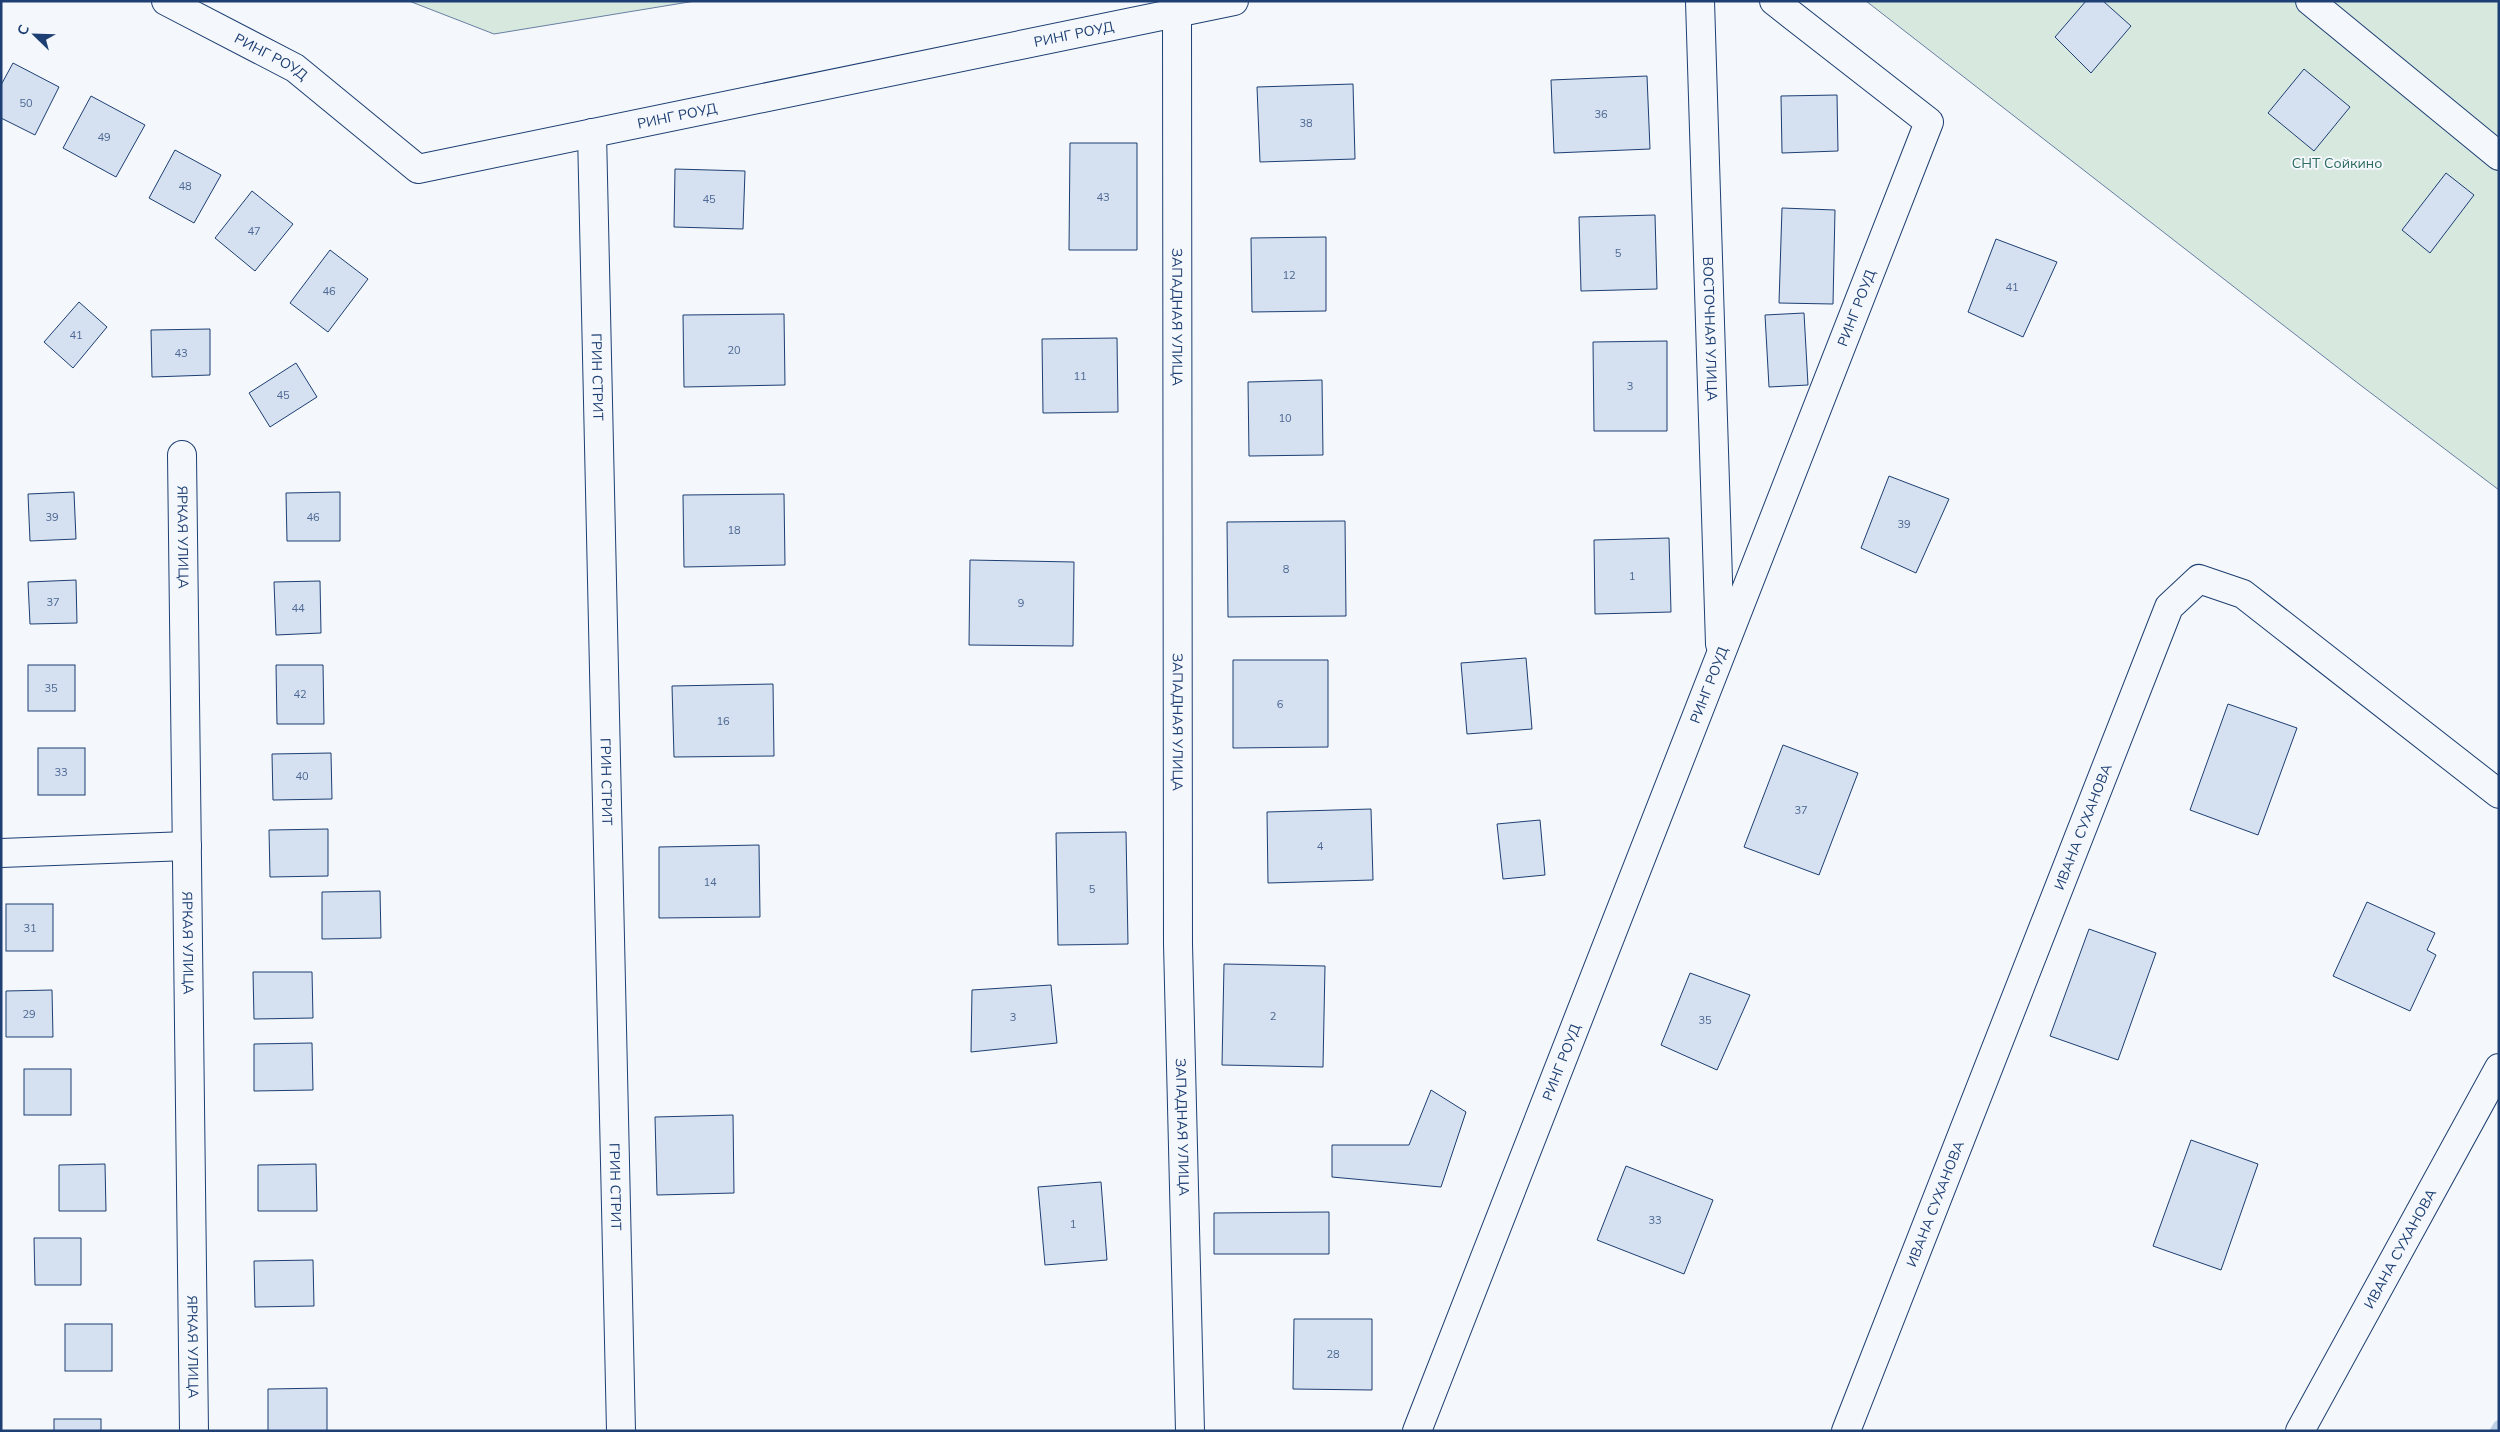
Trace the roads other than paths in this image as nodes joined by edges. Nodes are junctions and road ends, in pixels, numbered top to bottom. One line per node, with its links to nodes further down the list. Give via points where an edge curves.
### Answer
1 (166, 1): 7 (street, РИНГ РОУД, via 295,68 418,169)
2 (1234, 1): 6 (street, РИНГ РОУД)
3 (1700, 1): 10 (street, ВОСТОЧНАЯ УЛИЦА)
4 (1774, 1): 10 (street, РИНГ РОУД, via 1929,122)
5 (2310, 1): 8 (street)
6 (1176, 13): 7 (street, РИНГ РОУД); 17 (street, ЗАПАДНАЯ УЛИЦА, via 1178,934)
7 (592, 133): 16 (street, ГРИН СТРИТ)
8 (2499, 156)
9 (182, 455): 12 (street, ЯРКАЯ УЛИЦА)
10 (1720, 656): 18 (street, РИНГ РОУД)
11 (2499, 794): 19 (street, ИВАНА СУХАНОВА, via 2244,594 2199,579 2169,607)
12 (187, 846): 13 (street); 15 (street, ЯРКАЯ УЛИЦА)
13 (1, 852)
14 (2499, 1068): 20 (street, ИВАНА СУХАНОВА)
15 (194, 1431)
16 (621, 1431)
17 (1190, 1431)
18 (1417, 1431)
19 (1846, 1431)
20 (2300, 1431)

